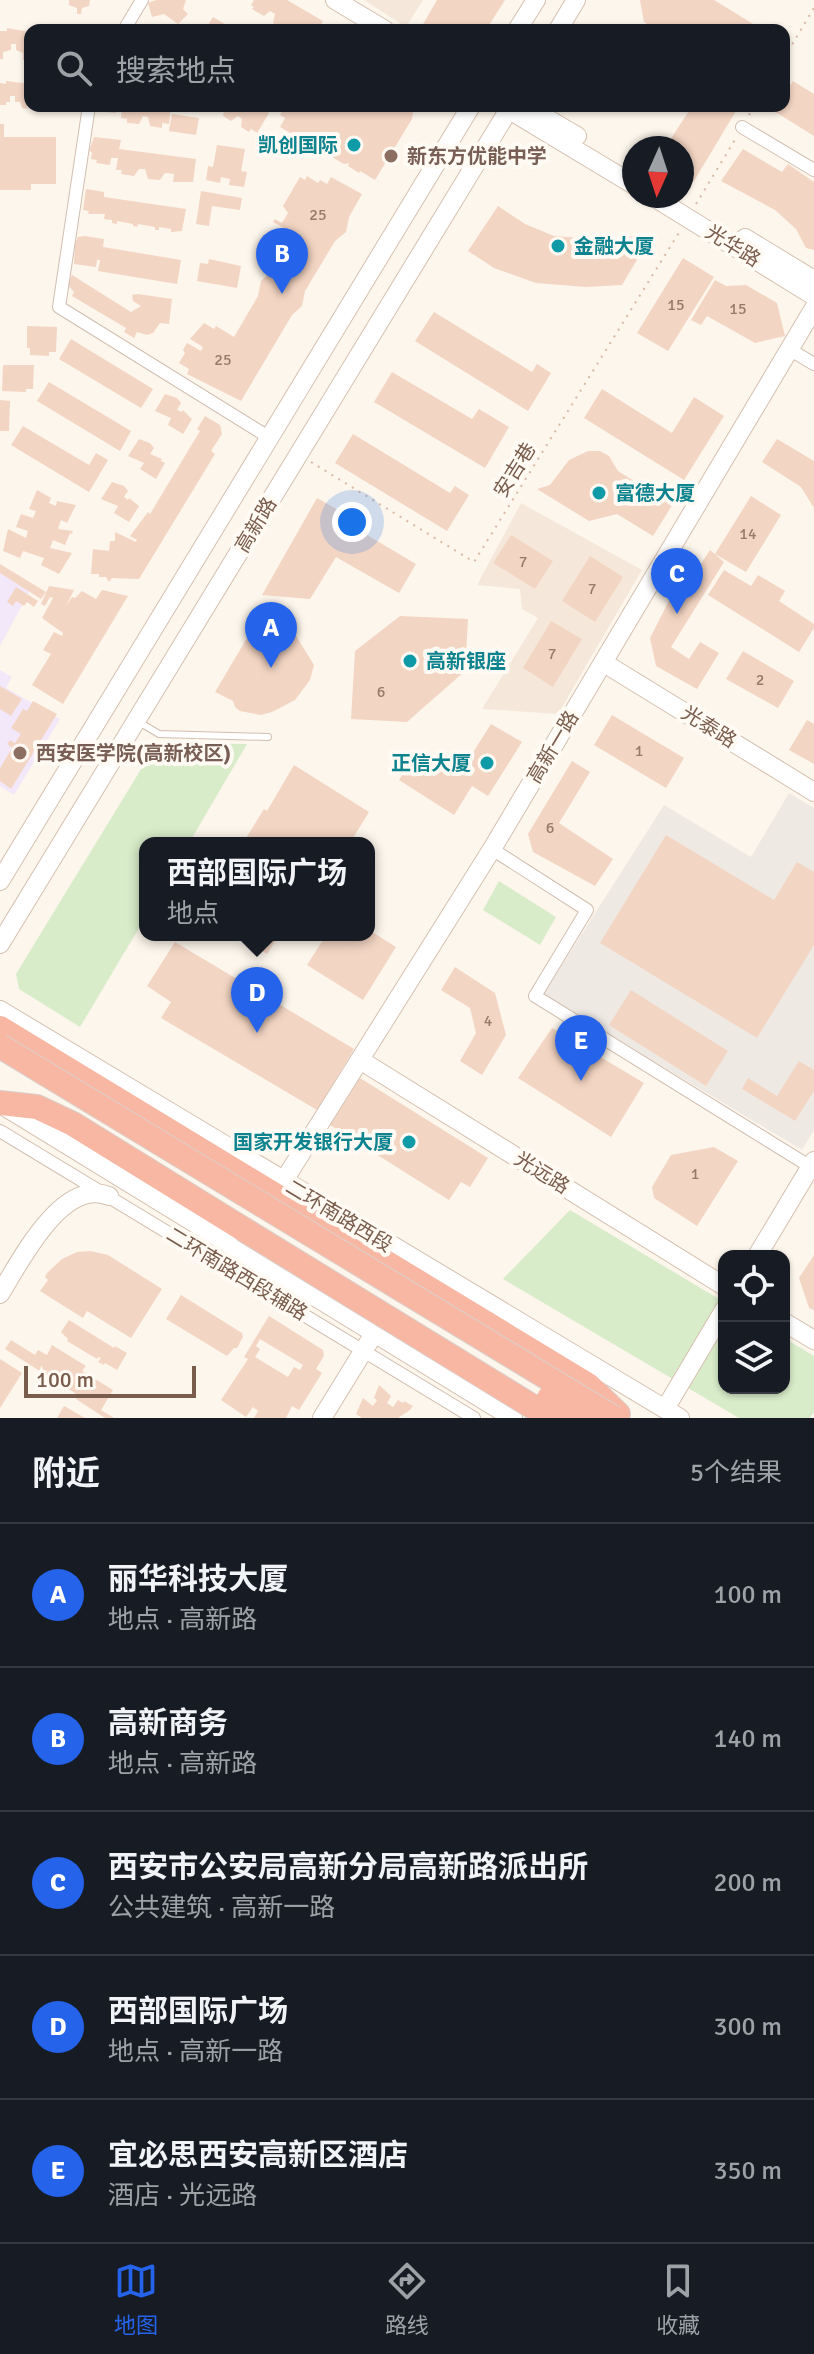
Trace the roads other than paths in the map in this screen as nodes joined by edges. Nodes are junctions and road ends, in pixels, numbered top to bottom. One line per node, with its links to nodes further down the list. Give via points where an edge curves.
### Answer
1 (142, 0): 5 (street)
2 (335, 0): 6 (main road)
3 (536, 0): 7 (main road)
4 (576, 0): 8 (main road)
5 (128, 24)
6 (375, 24)
7 (521, 24)
8 (562, 24)
9 (88, 112): 26 (street, via 59,307)
10 (467, 112): 26 (main road, 高新路)
11 (509, 112): 28 (main road, 高新路)
12 (520, 112): 17 (main road)
13 (522, 112): 15 (main road)
14 (742, 127): 16 (street)
15 (622, 165)
16 (814, 170)
17 (622, 177)
18 (680, 208): 20 (main road, 光华路)
19 (686, 208): 20 (main road, 光华路)
20 (691, 213): 21 (main road, 光华路); 22 (main road, 光华路)
21 (814, 280)
22 (814, 296)
23 (814, 308): 24 (main road, 高新一路)
24 (789, 349): 25 (street); 27 (main road, 高新一路)
25 (814, 364)
26 (270, 438): 32 (main road, 高新路)
27 (604, 663): 30 (main road, 光泰路); 31 (main road, 高新一路)
28 (137, 721): 29 (lane, via 159,734); 33 (main road, 高新路)
29 (268, 737)
30 (814, 792)
31 (492, 849): 37 (main road, 高新一路); 41 (street, via 587,910 535,996)
32 (0, 881)
33 (0, 944)
34 (0, 1010): 42 (main road, 二环南路西段)
35 (0, 1028): 61 (highway, via 588,1385)
36 (0, 1046): 60 (highway, 二环南路西段, bridge)
37 (360, 1060): 42 (main road, 高新一路); 46 (main road, 光远路)
38 (0, 1064): 59 (highway, bridge)
39 (0, 1104): 50 (main road); 58 (highway, bridge, via 37,1107 73,1124)
40 (0, 1131): 43 (street, 二环南路西段辅路)
41 (813, 1170): 44 (main road); 45 (main road)
42 (283, 1182): 54 (main road, 二环南路西段)
43 (109, 1196): 47 (main road, via 81,1195 56,1213); 53 (street, 二环南路西段辅路)
44 (761, 1250)
45 (772, 1250)
46 (718, 1282)
47 (0, 1294)
48 (718, 1322): 54 (main road)
49 (790, 1326): 51 (main road)
50 (375, 1332): 53 (main road); 57 (main road)
51 (814, 1340)
52 (718, 1342): 54 (main road)
53 (363, 1350): 55 (main road); 56 (street, 二环南路西段辅路)
54 (673, 1414)
55 (322, 1418)
56 (474, 1418)
57 (513, 1418)
58 (551, 1418)
59 (581, 1418)
60 (614, 1418)
61 (623, 1418)

